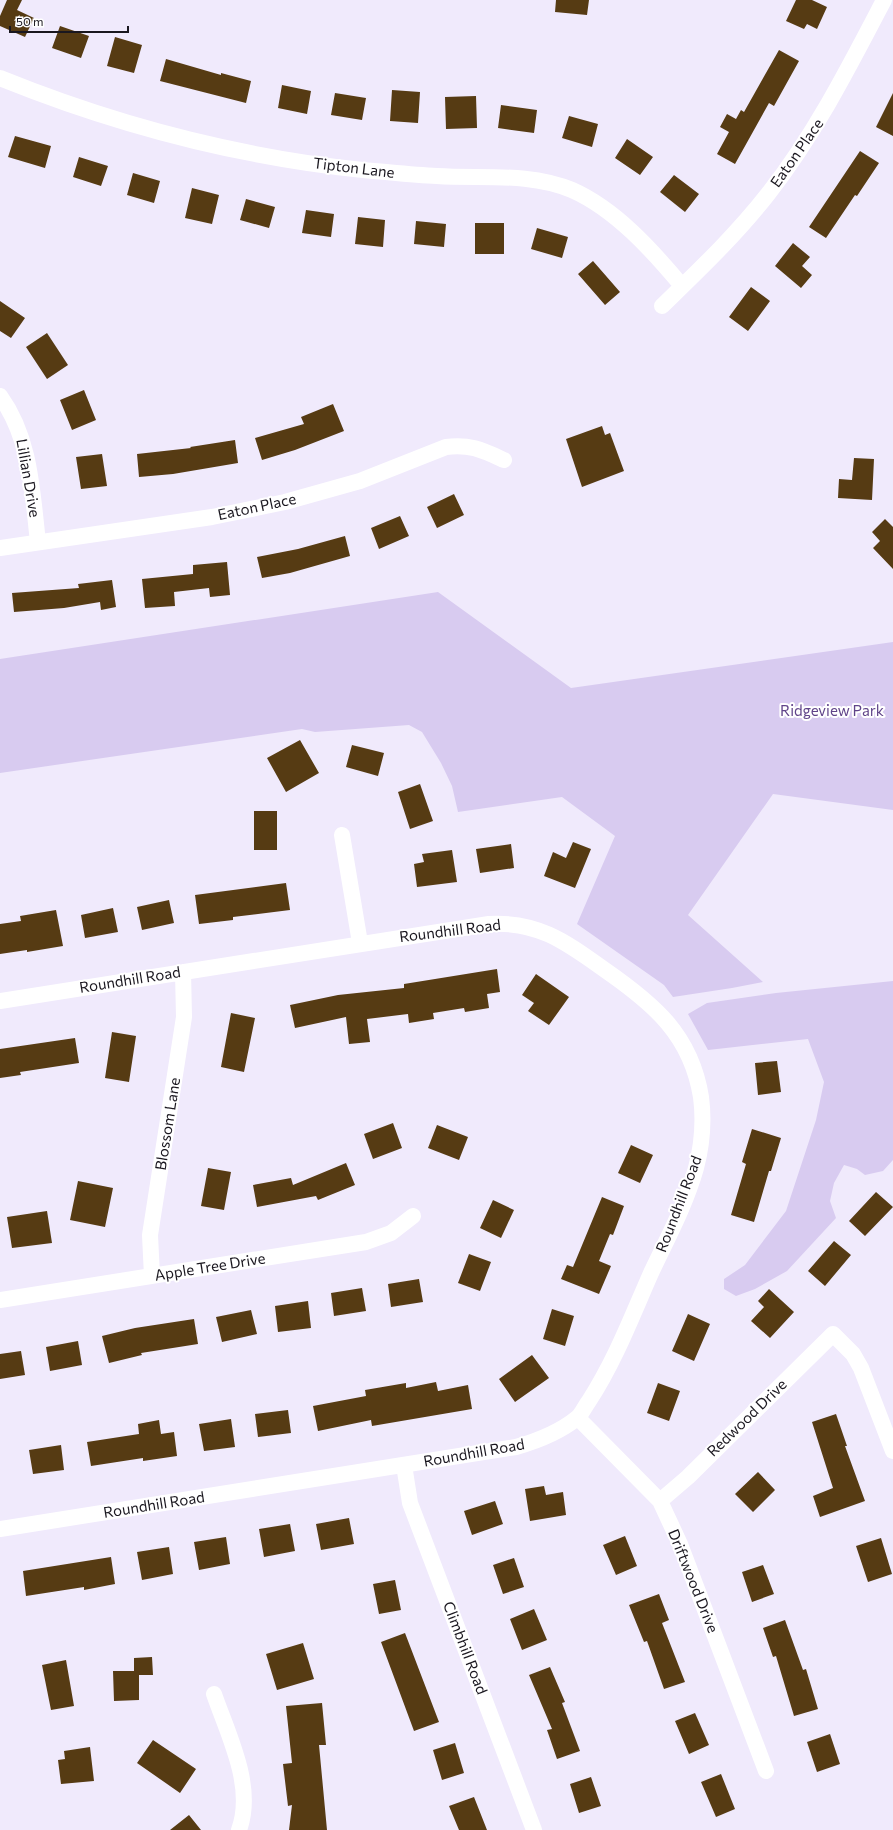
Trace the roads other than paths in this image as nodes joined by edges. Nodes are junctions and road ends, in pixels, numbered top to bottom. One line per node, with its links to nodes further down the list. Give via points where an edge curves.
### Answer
1 (884, 0): 3 (street, Eaton Place, via 840,85 798,153 746,220)
2 (0, 78): 3 (street, Tipton Lane, via 103,116 235,150 362,170 437,176 516,178 557,185 586,197 614,216)
3 (682, 286): 4 (street, Eaton Place)
4 (662, 306)
5 (0, 396): 7 (street, Lillian Drive, via 22,435)
6 (504, 460): 7 (street, Eaton Place, via 476,448 459,445 446,447 360,481 285,502 212,517)
7 (38, 542): 8 (street, Eaton Place)
8 (0, 548)
9 (342, 835): 10 (street)
10 (360, 943): 11 (street, Roundhill Road); 16 (street, Roundhill Road, via 489,924 503,923 539,929 564,941 632,989 671,1025 687,1052 697,1080 702,1110 702,1138 696,1170 604,1379)
11 (183, 972): 12 (street, Roundhill Road); 14 (street, Blossom Lane, via 184,1018 150,1235)
12 (0, 1001)
13 (413, 1216): 14 (street, Apple Tree Drive, via 391,1233 366,1242)
14 (152, 1276): 15 (street, Apple Tree Drive)
15 (0, 1300)
16 (578, 1418): 18 (street, Roundhill Road, via 531,1443); 19 (street, Driftwood Drive)
17 (893, 1451): 19 (street, Redwood Drive, via 861,1368 853,1354 833,1334 688,1477)
18 (404, 1465): 20 (street, Roundhill Road); 24 (street, Climbhill Road, via 410,1503)
19 (660, 1501): 22 (street, Driftwood Drive, via 680,1544)
20 (0, 1530)
21 (214, 1694): 23 (street, via 241,1776 244,1800)
22 (766, 1770)
23 (239, 1830)
24 (534, 1830)

